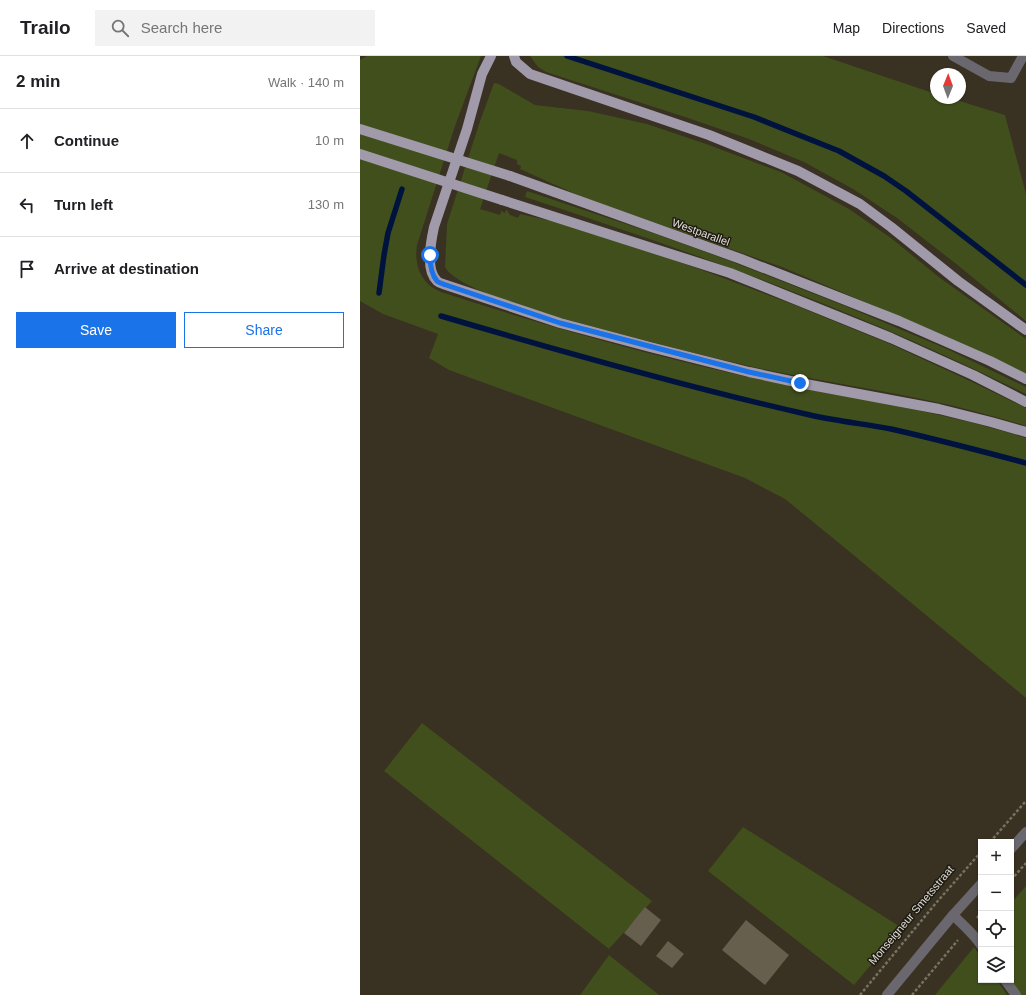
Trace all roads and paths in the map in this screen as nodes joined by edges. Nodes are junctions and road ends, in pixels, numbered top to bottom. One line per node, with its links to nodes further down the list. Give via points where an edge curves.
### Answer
1 (491, 56): 10 (main road, via 482,74 430,243 430,265 437,281 560,323 643,345 800,383 946,410)
2 (514, 56): 7 (main road, via 516,62 530,74 709,135 798,171 860,204 958,281)
3 (953, 56): 4 (street, via 989,76 1011,78)
4 (1023, 56)
5 (360, 129): 8 (main road, Westparallel, bridge, via 510,176 741,259 900,321)
6 (360, 154): 9 (main road, bridge, via 730,274 891,338)
7 (1026, 330)
8 (1026, 379)
9 (1026, 402)
10 (1026, 432)
11 (1026, 801): 13 (path)
12 (1026, 832): 14 (street)
13 (993, 839)
14 (1014, 846)
15 (978, 855): 23 (path, Monseigneur Smetsstraat)
16 (1026, 863): 17 (path)
17 (1014, 877)
18 (978, 887): 19 (street)
19 (953, 915): 20 (street); 24 (street)
20 (968, 928): 21 (street); 25 (path)
21 (978, 941)
22 (1007, 983): 26 (street)
23 (860, 995)
24 (888, 995)
25 (912, 995)
26 (1016, 995)

